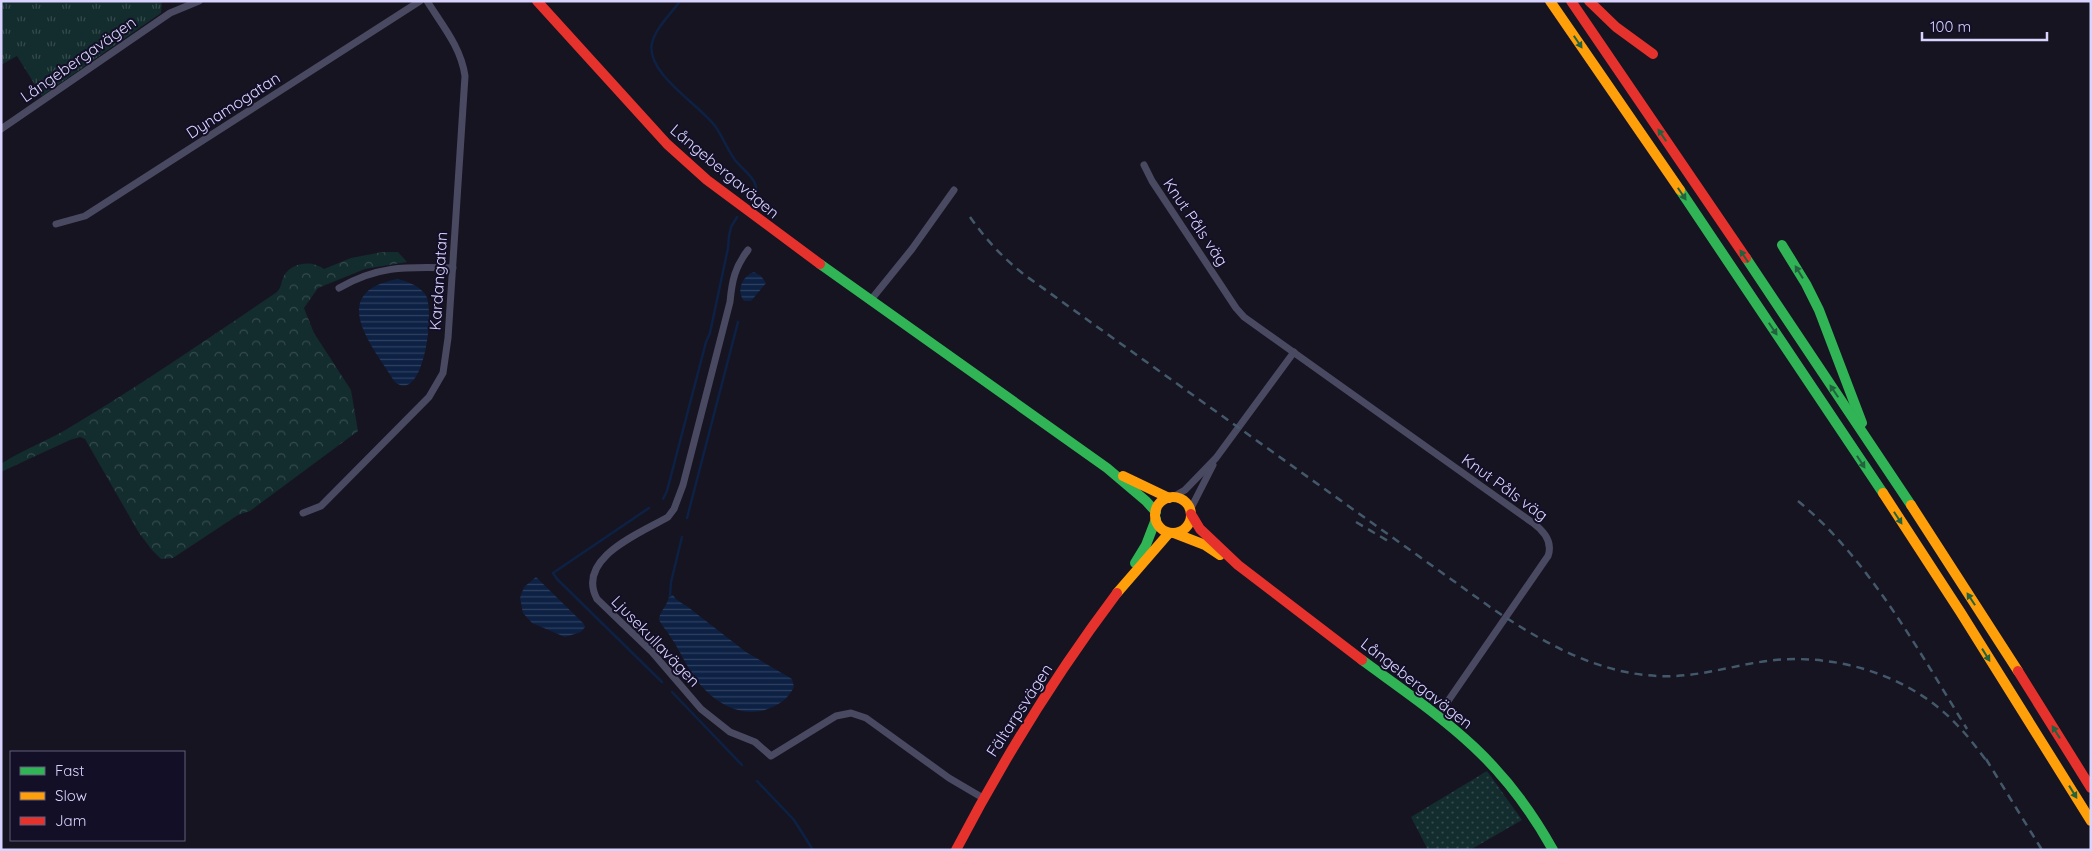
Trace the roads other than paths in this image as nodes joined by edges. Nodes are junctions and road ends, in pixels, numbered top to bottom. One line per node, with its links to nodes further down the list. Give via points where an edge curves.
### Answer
1 (199, 1): 9 (street, Långebergavägen, via 170,13)
2 (420, 1): 12 (street, Dynamogatan, via 85,216)
3 (427, 1): 15 (street, Kardangatan, via 457,47 465,76)
4 (537, 1): 17 (main road, Långebergavägen, via 691,166)
5 (1550, 1): 32 (main road, one-way to 32, via 1834,420)
6 (1571, 1): 19 (main road, one-way to 6)
7 (1590, 1): 8 (main road, via 1616,27)
8 (1653, 54)
9 (1, 129)
10 (1144, 165): 18 (street, Knut Påls väg, via 1236,308)
11 (954, 190): 17 (street)
12 (56, 224)
13 (1782, 245): 19 (main road, one-way to 13, via 1819,310)
14 (748, 250): 31 (street, Ljusekullavägen, via 738,262 731,284 730,302 674,509 603,557 594,572 593,591 701,709 730,732 755,742 771,756 832,718 846,713 855,714 871,721)
15 (453, 268): 16 (street, via 400,267 370,273); 24 (street, Kardangatan, via 444,372 430,398 321,506)
16 (338, 288)
17 (870, 301): 21 (main road, Långebergavägen)
18 (1294, 352): 20 (street); 29 (street, Knut Påls väg, via 1538,526 1548,540 1548,556)
19 (1871, 446): 30 (main road, one-way to 19)
20 (1216, 458): 22 (street, via 1185,490); 23 (street)
21 (1107, 468): 22 (main road, Långebergavägen); 25 (main road, Långebergavägen, via 1146,501)
22 (1171, 498): 23 (main road, via 1182,499); 25 (main road, via 1159,504)
23 (1191, 512): 26 (main road, via 1186,527); 27 (main road, Långebergavägen, via 1200,529)
24 (303, 514)
25 (1156, 515): 26 (main road, via 1159,526); 28 (main road, Fältarpsvägen, via 1146,545)
26 (1171, 533): 27 (main road, Långebergavägen, via 1204,545); 28 (main road, Fältarpsvägen)
27 (1238, 565): 29 (main road, Långebergavägen)
28 (1118, 592): 31 (main road, Fältarpsvägen, via 1034,711)
29 (1437, 717): 34 (main road, Långebergavägen, via 1502,773 1527,806)
30 (2091, 788)
31 (982, 798): 33 (main road, Fältarpsvägen)
32 (2091, 821)
33 (956, 850)
34 (1553, 850)

